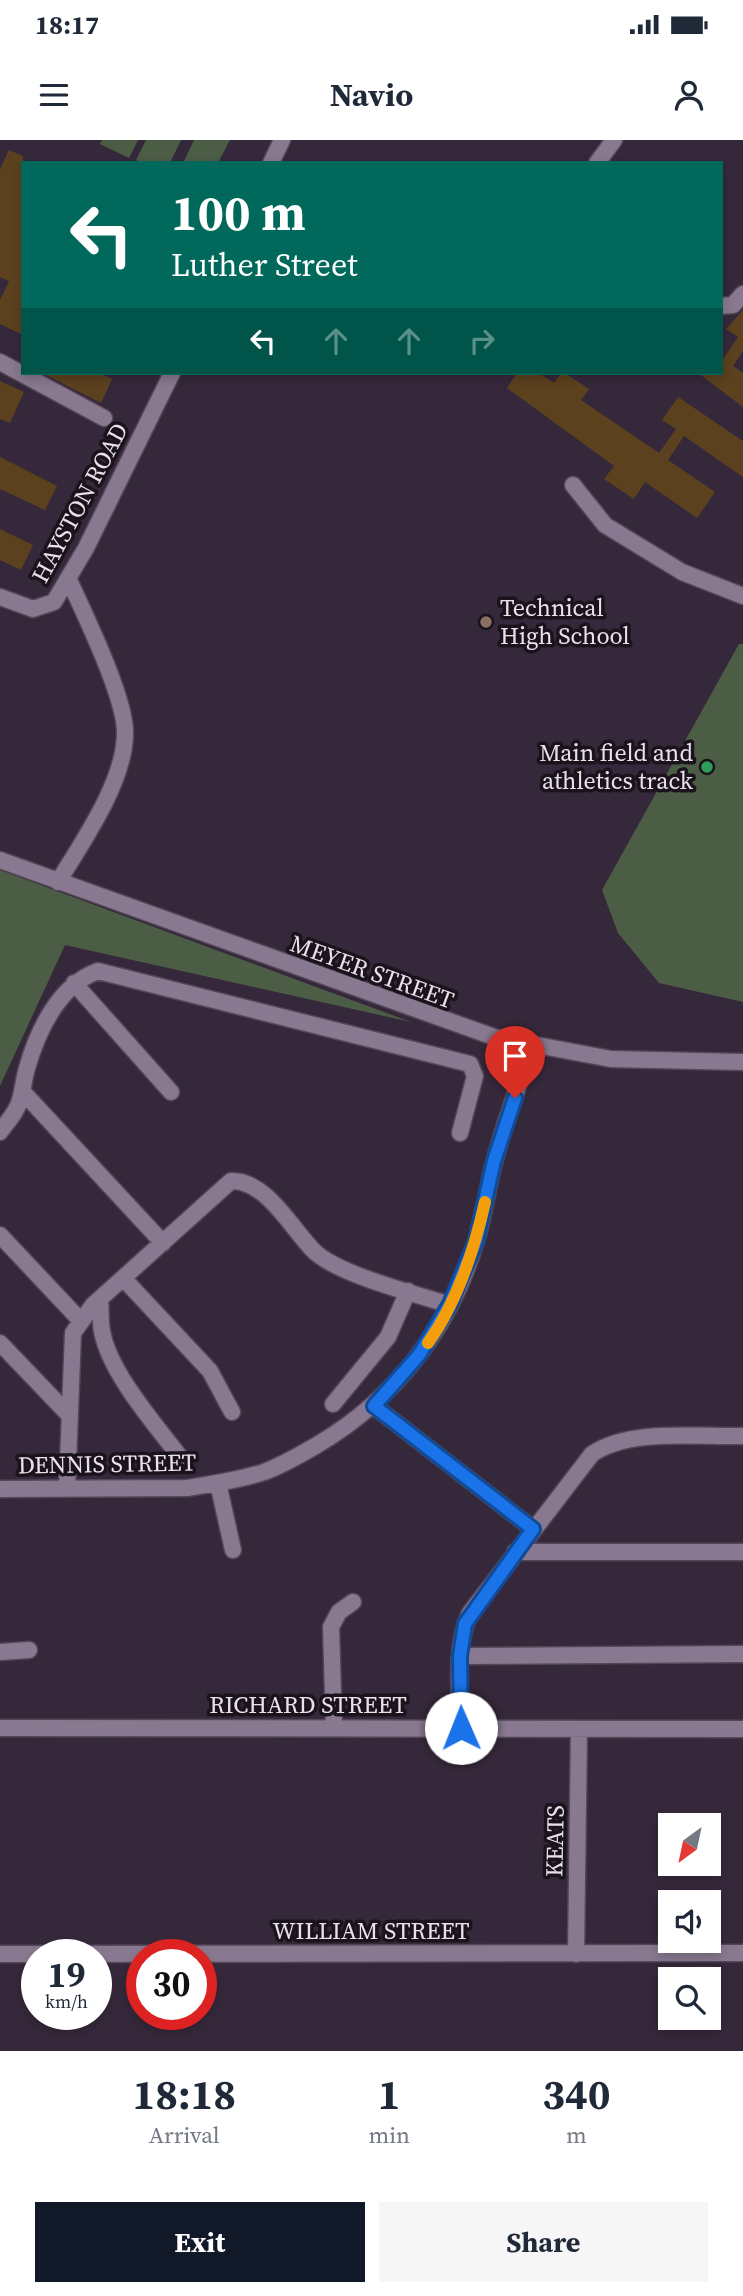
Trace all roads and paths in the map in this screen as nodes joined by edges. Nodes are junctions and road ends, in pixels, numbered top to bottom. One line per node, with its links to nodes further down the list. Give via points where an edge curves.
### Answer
1 (282, 140): 3 (street)
2 (614, 140): 4 (street)
3 (272, 161)
4 (598, 161)
5 (743, 295): 6 (street, via 733,305)
6 (723, 306)
7 (0, 362): 8 (street)
8 (21, 373)
9 (24, 375): 11 (street)
10 (171, 375): 13 (street, HAYSTON ROAD)
11 (104, 418)
12 (573, 485): 14 (street, via 605,525 682,572)
13 (69, 580): 15 (street, HAYSTON ROAD, via 54,602 40,609); 17 (street, via 96,639 125,729 109,791)
14 (743, 596)
15 (0, 597)
16 (0, 860): 17 (street, MEYER STREET)
17 (58, 882): 19 (street, MEYER STREET, via 494,1037 611,1059)
18 (74, 983): 21 (street, via 50,1014 31,1056); 22 (street); 24 (street, via 98,971 121,975 470,1064 475,1076)
19 (743, 1062)
20 (521, 1077): 30 (street, DENNIS STREET, via 494,1161 476,1241)
21 (22, 1091): 23 (street, via 16,1111); 26 (street)
22 (171, 1092)
23 (0, 1132)
24 (460, 1133)
25 (0, 1234): 31 (street)
26 (163, 1243): 27 (street); 28 (street, via 231,1181 241,1181 272,1203 318,1254)
27 (123, 1278): 29 (street); 35 (street, via 210,1371)
28 (408, 1291): 30 (street); 33 (street, via 387,1337)
29 (100, 1299): 31 (street); 38 (street, via 107,1349)
30 (450, 1304): 34 (street, DENNIS STREET, via 419,1355)
31 (80, 1320): 36 (street, via 73,1333)
32 (0, 1342): 36 (street)
33 (333, 1404)
34 (374, 1406): 39 (street, DENNIS STREET, via 289,1461); 42 (street)
35 (232, 1412)
36 (70, 1416): 41 (street)
37 (743, 1436): 42 (street, via 628,1438 606,1444 592,1454)
38 (180, 1457)
39 (218, 1483): 41 (street, DENNIS STREET, via 187,1488); 43 (street)
40 (0, 1489): 41 (street, DENNIS STREET)
41 (68, 1489)
42 (533, 1529): 44 (street)
43 (233, 1550)
44 (515, 1552): 45 (street); 50 (street, via 470,1613)
45 (743, 1552)
46 (352, 1602): 53 (street, via 339,1612 331,1627)
47 (29, 1650): 48 (street)
48 (0, 1652)
49 (743, 1654): 50 (street)
50 (460, 1656): 54 (street)
51 (743, 1715): 56 (street)
52 (0, 1728): 53 (street, RICHARD STREET)
53 (334, 1728): 54 (street, RICHARD STREET)
54 (461, 1728): 55 (street, RICHARD STREET)
55 (579, 1729): 56 (street, RICHARD STREET); 59 (street, KEATS)
56 (743, 1729)
57 (743, 1953): 59 (street, WILLIAM STREET)
58 (0, 1954): 59 (street, WILLIAM STREET)
59 (576, 1954)

